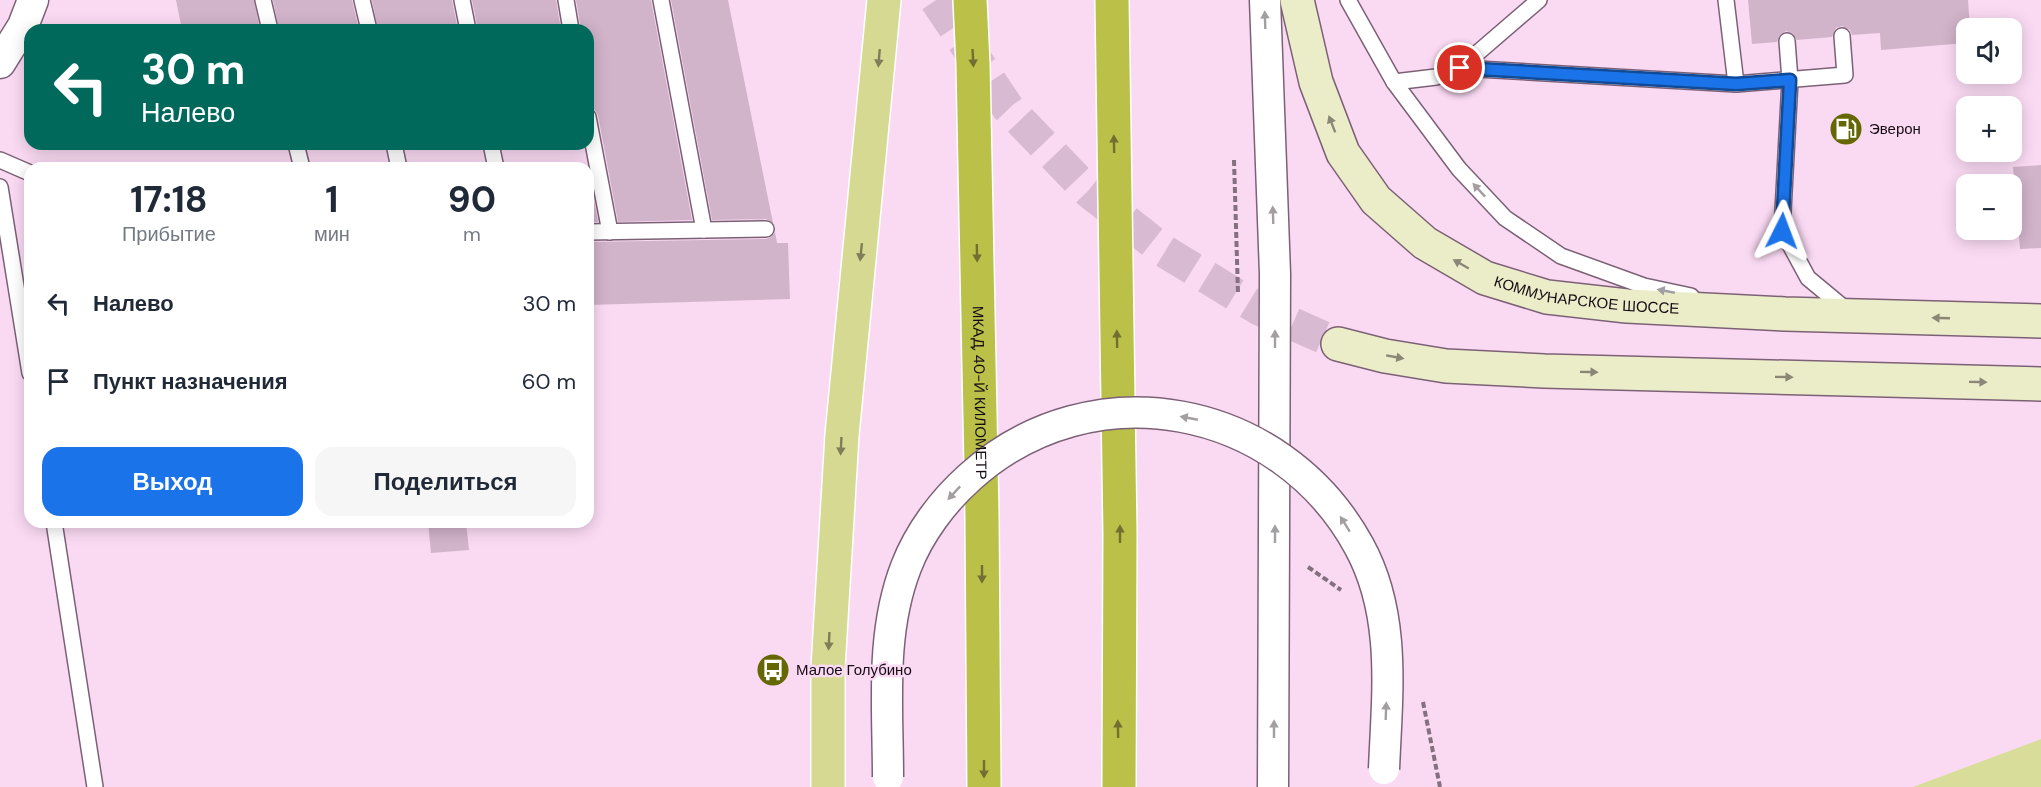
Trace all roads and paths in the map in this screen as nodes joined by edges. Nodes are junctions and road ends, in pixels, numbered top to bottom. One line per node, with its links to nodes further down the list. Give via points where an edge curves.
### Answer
1 (33, 0): 21 (street, via 23,26)
2 (263, 0): 15 (lane)
3 (362, 0): 16 (lane)
4 (462, 0): 17 (lane)
5 (566, 0): 18 (lane)
6 (662, 0): 32 (lane)
7 (884, 0): 46 (main road, one-way to 46, via 842,435 828,668)
8 (970, 0): 48 (highway, МКАД, 40-Й КИЛОМЕТР, one-way to 48)
9 (1112, 0): 49 (highway, one-way to 9, via 1120,534)
10 (1265, 0): 50 (street, one-way to 10, via 1275,274)
11 (1297, 0): 36 (main road, КОММУНАРСКОЕ ШОССЕ, one-way to 11, via 1627,306 1547,297 1485,279 1425,243 1376,200 1343,153 1316,82)
12 (1348, 0): 24 (lane)
13 (1539, 0): 22 (lane)
14 (1726, 0): 25 (lane)
15 (269, 24)
16 (368, 24)
17 (467, 24)
18 (571, 24)
19 (1842, 36): 23 (lane, via 1845,75)
20 (1787, 41): 23 (lane)
21 (0, 63)
22 (1460, 68): 24 (lane, via 1436,77); 25 (lane)
23 (1790, 80): 25 (lane); 37 (lane, via 1782,231 1808,278)
24 (1394, 82): 36 (lane, one-way to 24, via 1644,286 1561,256 1505,218 1459,169)
25 (1736, 84)
26 (594, 148): 34 (lane)
27 (1234, 152): 35 (path)
28 (0, 160): 29 (lane)
29 (24, 170)
30 (0, 187): 39 (lane)
31 (765, 229): 32 (lane)
32 (704, 230): 34 (lane)
33 (594, 232): 34 (lane)
34 (610, 232)
35 (1238, 295)
36 (1785, 314): 37 (main road, КОММУНАРСКОЕ ШОССЕ)
37 (1854, 316): 38 (main road, КОММУНАРСКОЕ ШОССЕ, one-way to 37)
38 (2041, 321)
39 (24, 336)
40 (1338, 344): 41 (main road, one-way to 41, via 1446,366)
41 (2041, 384)
42 (55, 528): 45 (lane)
43 (1422, 698): 51 (path)
44 (1383, 778): 47 (street, one-way to 47, bridge, via 1386,630 1376,588 1360,547 1337,510 1307,478 1263,446 1234,431 1192,418 1149,412 1105,414 1063,423 1023,439 986,463 953,492 927,526 907,565 893,607 887,650)
45 (95, 787)
46 (828, 787)
47 (888, 787)
48 (984, 787)
49 (1119, 787)
50 (1273, 787)
51 (1440, 787)

